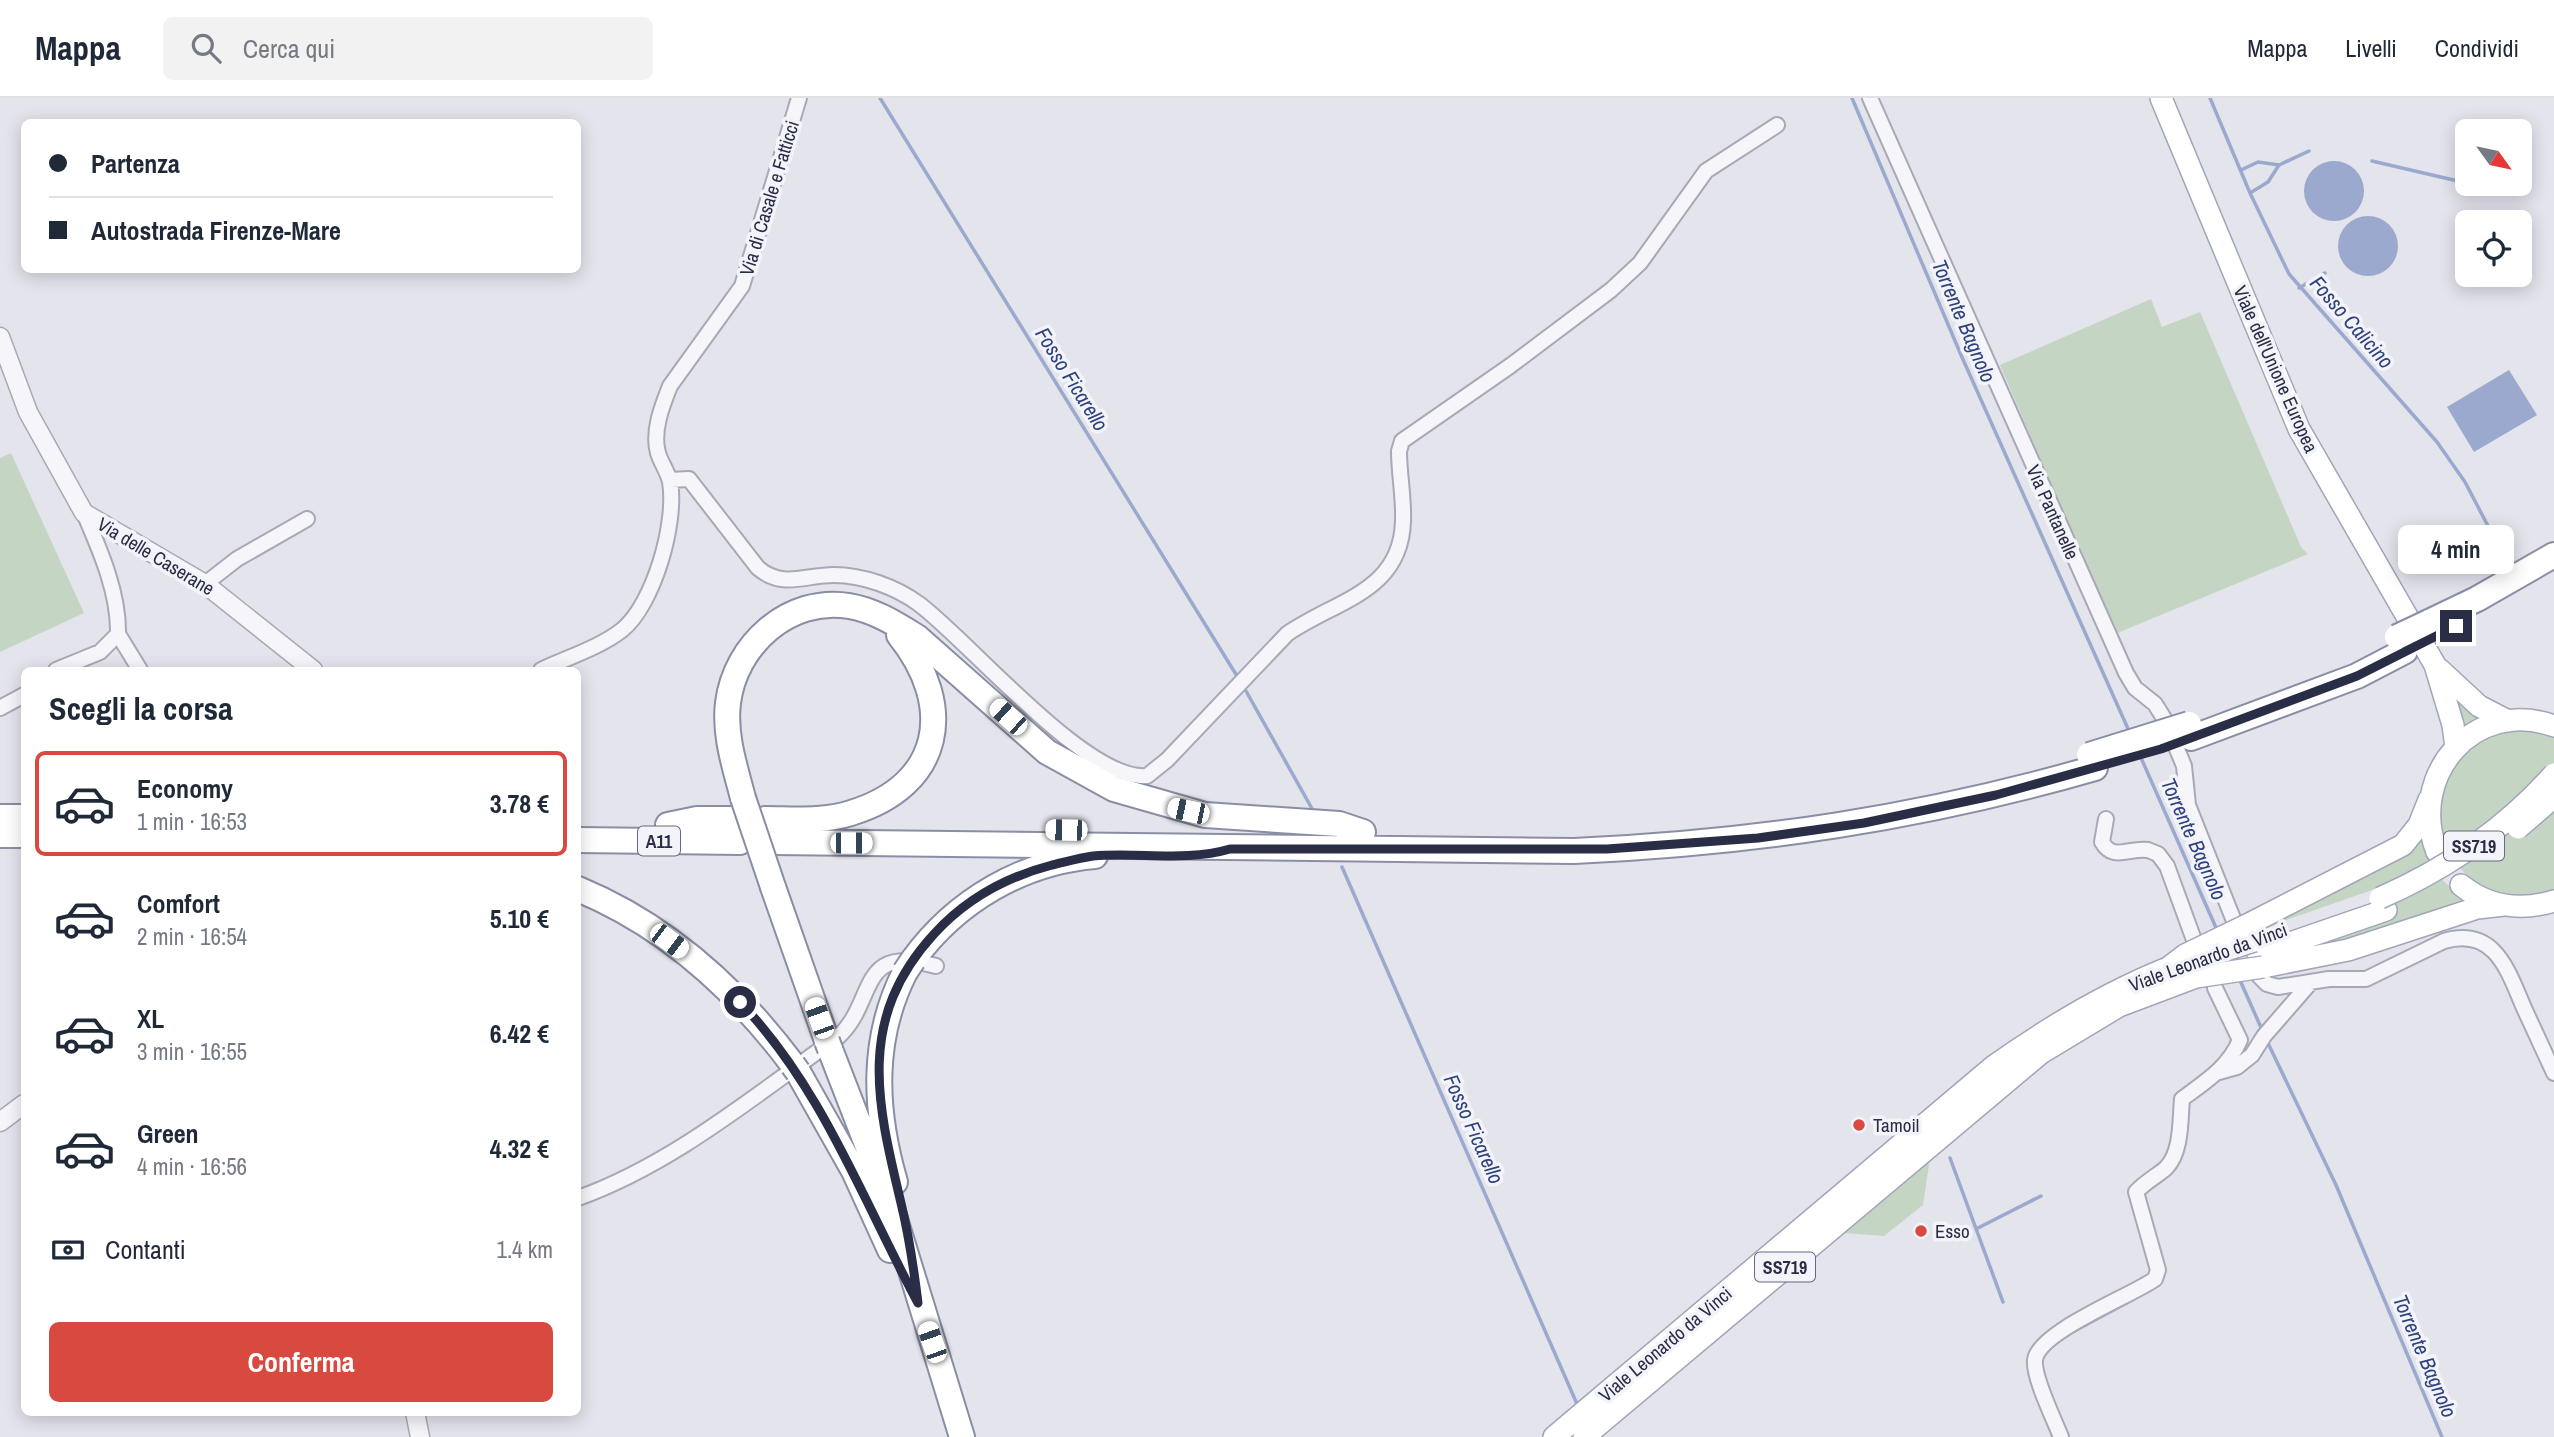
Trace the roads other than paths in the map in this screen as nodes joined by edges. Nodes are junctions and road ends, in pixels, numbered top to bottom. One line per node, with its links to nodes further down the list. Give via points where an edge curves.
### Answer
1 (799, 98): 6 (street, Via di Casale e Fatticci, via 742,286 665,398 656,434 658,453)
2 (1870, 98): 49 (street, Via Pantanelle, via 2126,673 2165,720 2184,766 2188,805)
3 (2161, 98): 15 (main road, Viale dell'Unione Europea, via 2295,419)
4 (1777, 125): 6 (street, via 1706,171 1640,263 1611,290 1402,441 1401,543 1388,571 1369,589 1287,634 1147,776 1123,773 1064,736 939,621 900,593 835,575 785,580 768,576 689,480)
5 (0, 337): 7 (street, Via delle Caserane, via 28,412)
6 (670, 481): 19 (street, Via di Casale e Fatticci, via 671,524 637,613 622,630)
7 (84, 513): 11 (street, Via delle Caserane); 14 (street, via 115,603)
8 (307, 519): 11 (street, via 237,558)
9 (2554, 555): 13 (highway)
10 (2554, 572): 13 (highway)
11 (205, 584): 18 (street, Via delle Caserane)
12 (862, 608): 34 (highway, via 822,606 784,617 767,629 741,662 728,703); 36 (highway, via 900,635 920,663 935,713 929,747 913,775 890,797 871,807); 37 (highway, via 917,637 1047,752 1114,789 1205,815 1339,824)
13 (2433, 629): 27 (highway, bridge, via 2401,644 2357,676)
14 (118, 634): 16 (street, via 100,652); 17 (street)
15 (2435, 665): 24 (main road, Viale dell'Unione Europea, via 2479,706); 26 (main road, Viale dell'Unione Europea)
16 (62, 667)
17 (138, 667)
18 (309, 667)
19 (547, 667)
20 (21, 697): 21 (street)
21 (0, 708)
22 (2554, 712): 23 (street)
23 (2532, 720): 24 (main road); 25 (main road)
24 (2508, 721): 26 (main road, via 2480,730)
25 (2554, 726)
26 (2456, 747): 30 (main road, via 2438,771)
27 (2092, 762): 37 (highway, via 1773,820 1538,835); 41 (highway, via 1996,795 1906,815 1758,838 1574,850)
28 (2554, 774): 45 (main road, Viale Leonardo da Vinci / SS719, bridge, via 2472,847)
29 (2554, 797): 45 (main road, Viale Leonardo da Vinci / SS719, bridge, via 2459,872)
30 (2429, 800): 42 (main road, via 2429,826); 49 (main road, via 2413,834 2397,849)
31 (0, 817): 32 (highway)
32 (21, 817)
33 (2106, 819): 48 (street, via 2102,842 2109,851 2148,850 2164,860)
34 (739, 821): 35 (highway, A11); 40 (highway, A11); 58 (highway, bridge, via 773,887 892,1209)
35 (581, 824)
36 (769, 829): 37 (highway); 41 (highway)
37 (1363, 832)
38 (0, 835): 39 (highway)
39 (21, 835)
40 (581, 840)
41 (1230, 849): 50 (highway, via 1199,856 1091,856 1022,874 959,909)
42 (2437, 852)
43 (2461, 885): 47 (main road)
44 (581, 891): 58 (highway, via 627,914 706,970 752,1014 795,1069 842,1148)
45 (2383, 904): 49 (main road, Viale Leonardo da Vinci / SS719)
46 (2550, 904): 47 (main road)
47 (2504, 905): 49 (main road, via 2477,908 2369,944)
48 (2194, 940)
49 (2253, 947): 51 (main road, Viale Leonardo da Vinci, bridge); 52 (street, via 2272,986); 62 (main road, Viale Leonardo da Vinci / SS719, bridge, via 2185,955 2053,1026 1994,1066)
50 (918, 966): 57 (street, via 894,963 883,967 871,978 853,1021 838,1037 668,1153 621,1182); 58 (highway, via 885,1024 877,1077 882,1127)
51 (2206, 982): 53 (street, via 2241,1040); 63 (main road, Viale Leonardo da Vinci / SS719, via 2119,1006 2031,1060)
52 (2311, 982): 53 (street, via 2252,1055 2237,1068); 54 (street, via 2375,976 2456,937 2478,940 2504,962)
53 (2219, 1072): 64 (street, via 2182,1099 2175,1154 2166,1168 2136,1192 2158,1270 2155,1279 2039,1348 2034,1362)
54 (2554, 1073)
55 (21, 1106): 56 (street)
56 (0, 1122)
57 (581, 1197)
58 (918, 1303): 61 (highway)
59 (416, 1416): 60 (street)
60 (421, 1437)
61 (962, 1437)
62 (1554, 1437)
63 (1584, 1437)
64 (2061, 1437)

